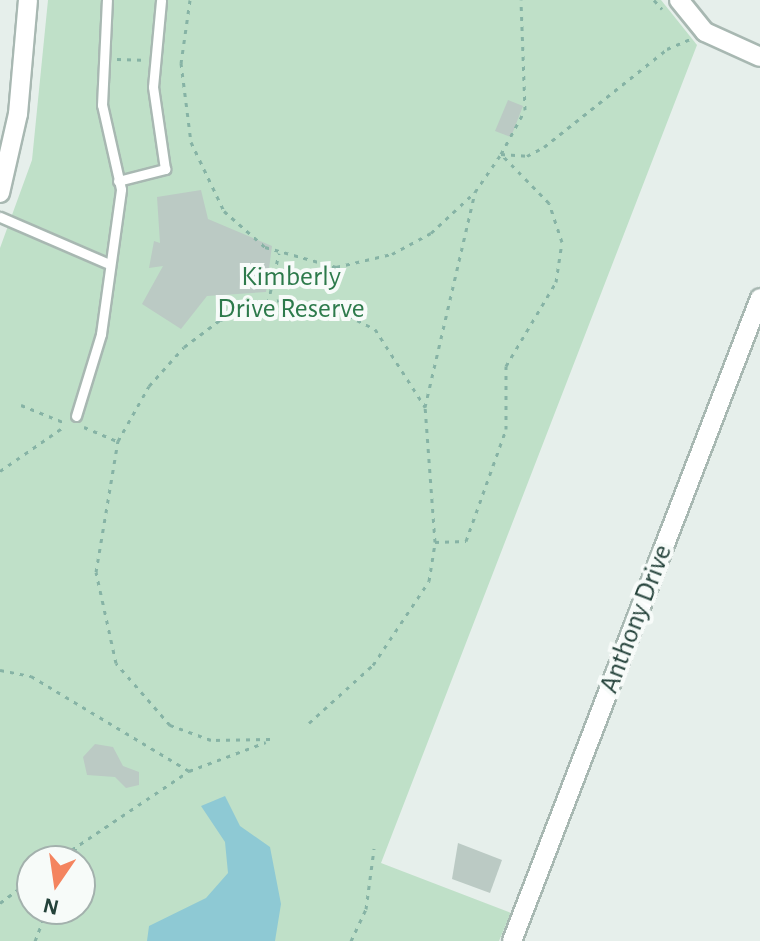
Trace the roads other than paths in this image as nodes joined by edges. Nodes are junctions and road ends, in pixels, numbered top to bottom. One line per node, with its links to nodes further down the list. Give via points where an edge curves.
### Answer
1 (28, 0): 7 (street, via 18,114)
2 (107, 0): 6 (lane, via 102,105)
3 (161, 0): 6 (lane, via 153,87 165,169)
4 (679, 0): 5 (street, via 705,32)
5 (760, 57)
6 (118, 181): 9 (lane)
7 (0, 193)
8 (0, 217): 9 (lane)
9 (109, 264): 11 (lane, via 101,334)
10 (760, 298): 12 (street, Anthony Drive)
11 (76, 416)
12 (512, 941)

